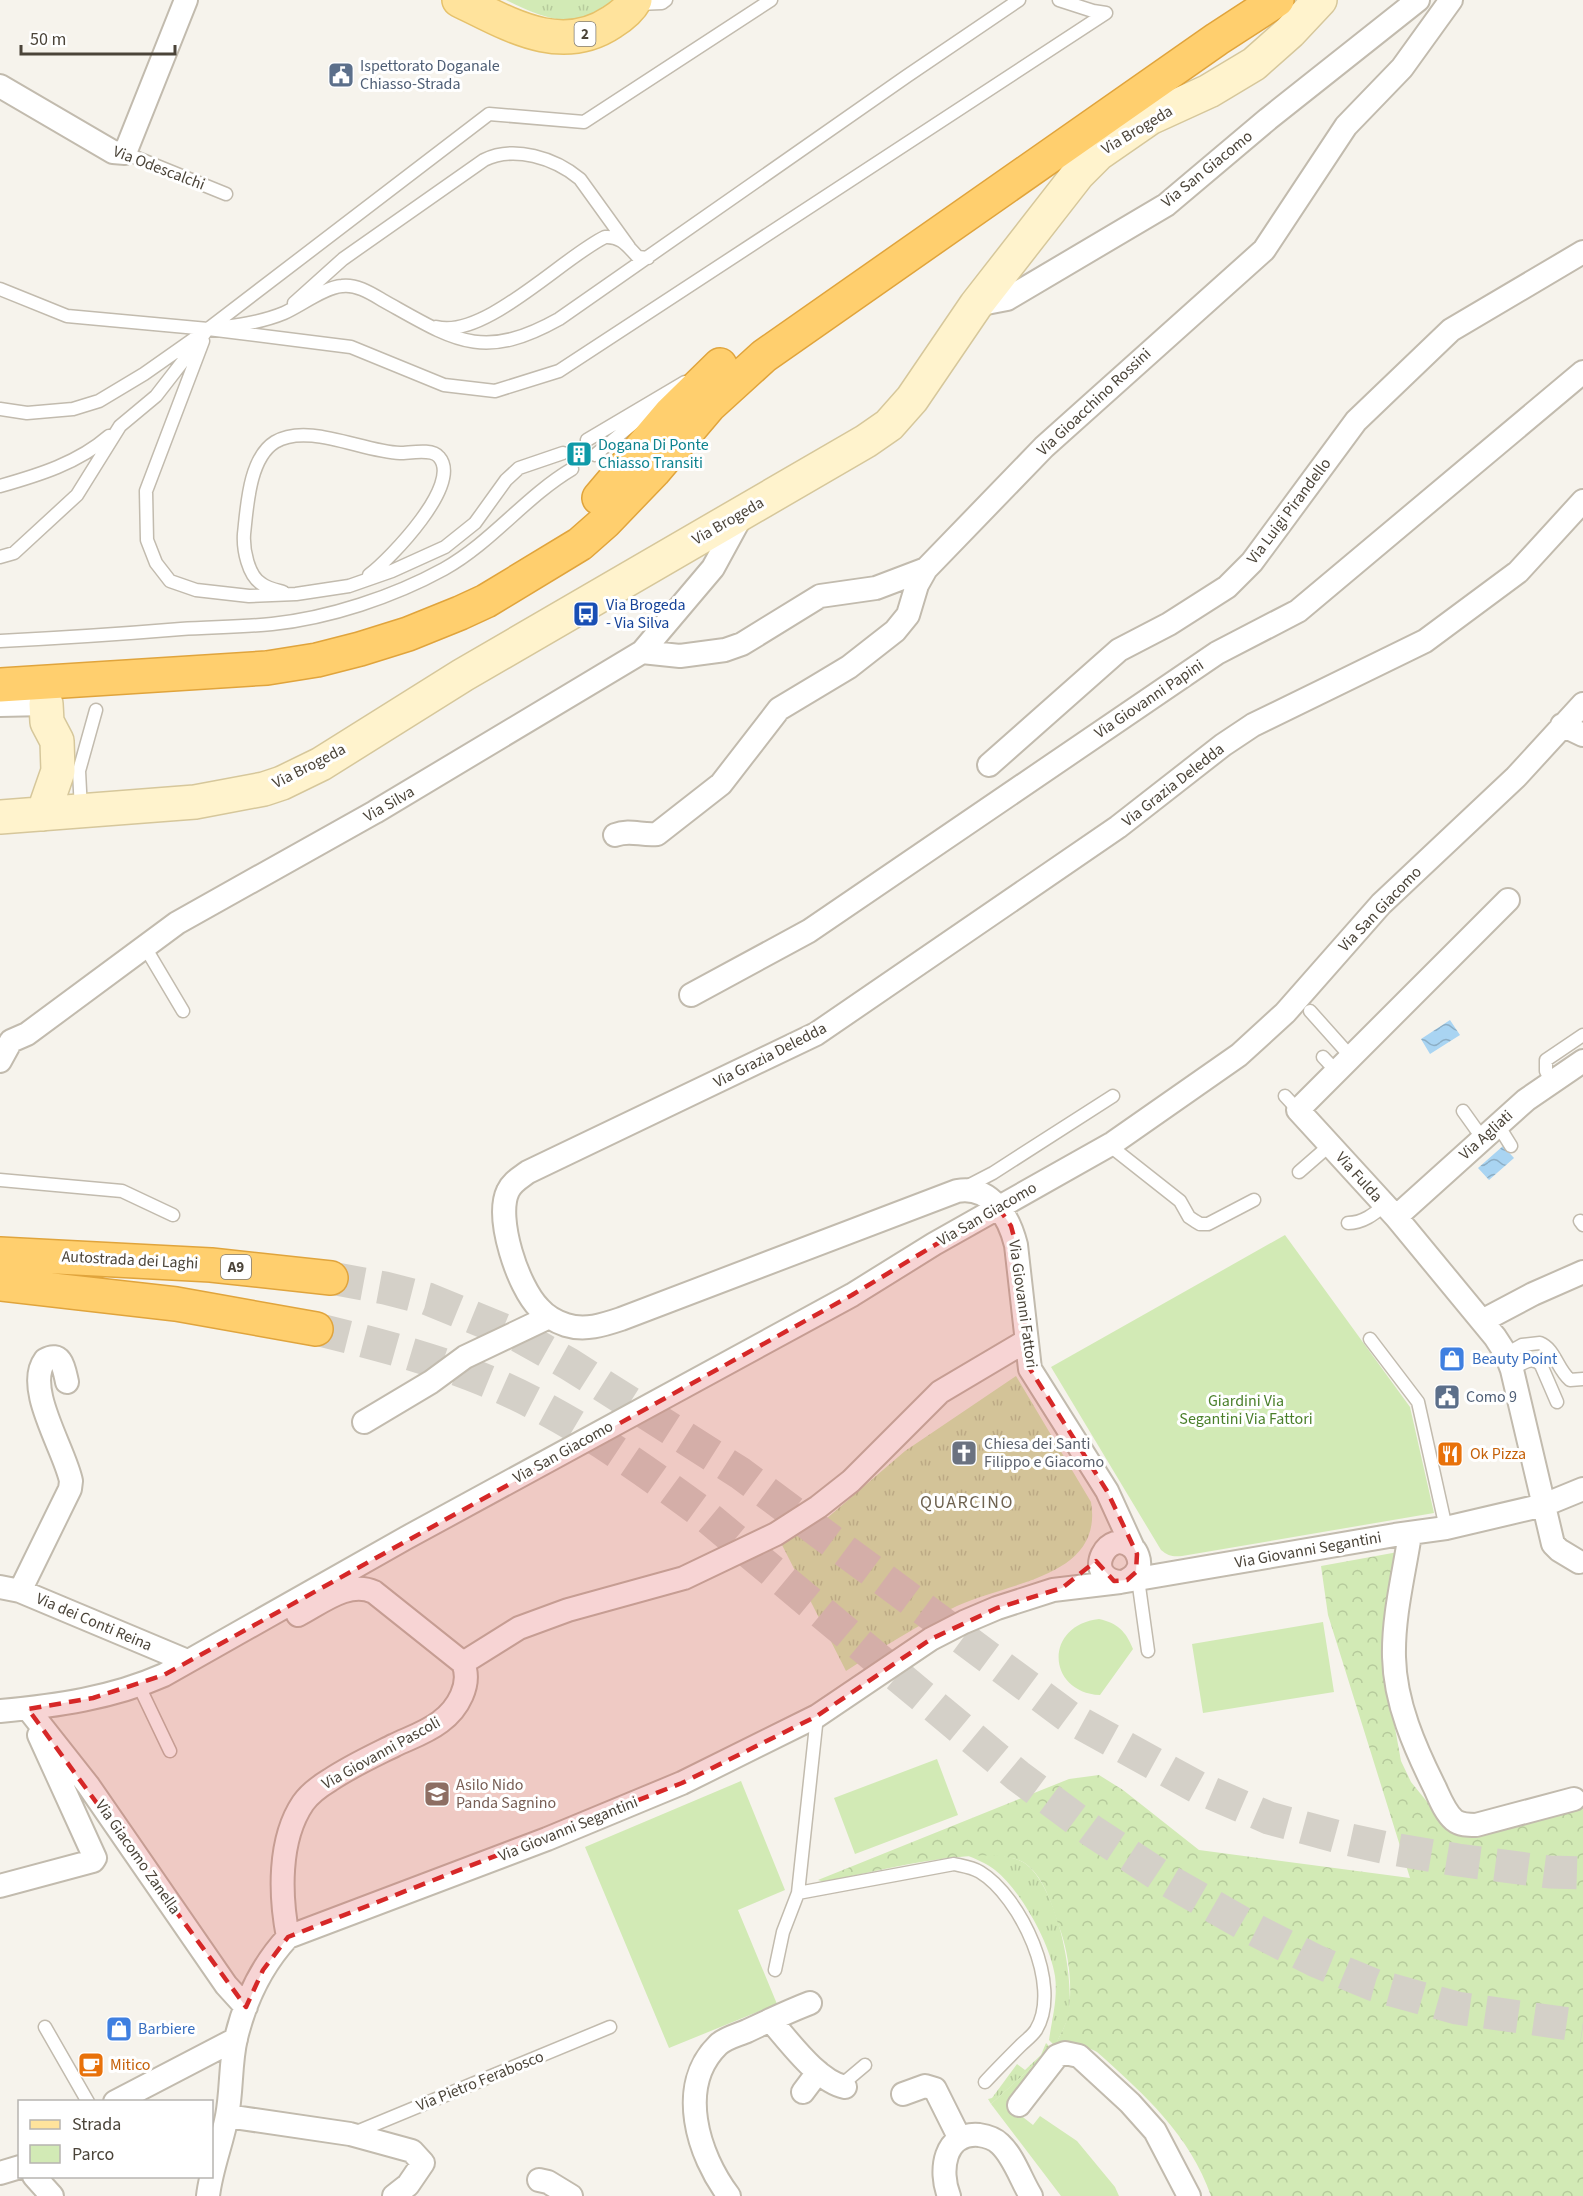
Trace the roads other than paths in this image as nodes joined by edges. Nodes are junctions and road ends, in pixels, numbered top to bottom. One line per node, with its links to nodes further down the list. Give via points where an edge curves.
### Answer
1 (186, 0): 14 (street)
2 (459, 0): 12 (main road, 2, via 524,30 549,37 575,37 599,31)
3 (666, 0): 12 (lane)
4 (771, 0): 23 (lane, via 584,122 489,114)
5 (1019, 0): 18 (lane)
6 (1059, 0): 23 (lane, via 1106,13 559,371 495,391 444,386 351,347)
7 (1239, 0): 43 (highway, via 735,352 670,412 600,497 561,531 503,568 408,612 324,635 226,649)
8 (1277, 0): 33 (highway, via 764,356 709,406)
9 (1320, 0): 20 (street, Via Brogeda, via 1254,64 1209,91 1150,118 1098,153)
10 (1418, 0): 20 (street, Via San Giacomo, via 1166,205 1007,299)
11 (1451, 0): 38 (street, Via Gioacchino Rossini, via 1402,68 1346,126 1264,250 1044,447)
12 (634, 2)
13 (0, 86): 14 (street, Via Odescalchi, via 113,152)
14 (125, 153): 15 (lane, Via Odescalchi)
15 (226, 194)
16 (629, 247): 18 (lane, via 638,257); 21 (lane, via 572,172 546,159 506,153 492,156 343,259); 22 (lane, via 617,238 605,237 489,315 457,327)
17 (1583, 252): 51 (street, Via Luigi Pirandello, via 1451,330 1356,421 1252,561 1227,587 1119,650)
18 (648, 258): 22 (lane, via 559,319 512,340 495,343 459,339)
19 (0, 290): 23 (lane, via 67,316)
20 (976, 305): 36 (street, Via Brogeda, via 912,399 889,425)
21 (283, 314): 22 (lane, via 340,285 369,293); 23 (lane)
22 (424, 324)
23 (208, 329): 27 (lane, via 99,401 73,409 27,413); 28 (lane, via 156,396); 40 (lane, via 146,491 147,540 156,563 170,581 196,590 249,596)
24 (724, 358): 26 (lane)
25 (1583, 372): 58 (street, Via Giovanni Papini, via 1298,610 1217,653 809,931)
26 (674, 388): 29 (lane); 31 (lane)
27 (0, 409)
28 (120, 426): 34 (lane, via 80,457); 37 (lane, via 77,495 14,552)
29 (587, 440)
30 (563, 453): 39 (lane, via 519,468 475,523 445,547)
31 (596, 455)
32 (572, 469): 41 (lane, via 547,485 494,534 461,558 410,585 340,610 270,624)
33 (654, 471): 44 (highway, via 605,522 571,550 486,601 408,634 317,660 267,668); 45 (highway, via 619,525 576,569 528,603 420,652 344,674 263,688 99,696)
34 (0, 486)
35 (1583, 501): 84 (street, Via Grazia Deledda, via 1518,572 1425,641 1253,725 1118,827 816,1034 516,1181 508,1191 504,1223 521,1277 538,1308)
36 (744, 511): 42 (street, Via Silva, via 712,568); 52 (street, Via Brogeda, via 463,675 321,764 282,783 195,802)
37 (0, 557)
38 (926, 569): 42 (street, Via Gioacchino Rossini, via 876,588 820,596 742,644 725,650 680,656); 55 (street, via 908,615 895,631 849,668 779,709 721,784 657,834 633,831)
39 (349, 586): 40 (lane); 40 (lane, via 382,564 430,508 444,474 442,462 435,454 391,453 324,437 296,436 274,442 258,461 247,502 243,540 249,569 260,584)
40 (296, 594)
41 (0, 641)
42 (642, 652): 57 (street, Via Silva, via 375,812 177,923)
43 (0, 664)
44 (0, 685)
45 (46, 704): 47 (street); 53 (street, via 47,722 57,741 58,771)
46 (1583, 704): 49 (street, Via San Giacomo)
47 (0, 705)
48 (96, 710): 52 (lane, via 79,771)
49 (1562, 726): 50 (street); 69 (street, Via San Giacomo, via 1516,777 1380,904 1285,1013 1239,1055)
50 (1583, 735)
51 (989, 765)
52 (81, 811): 53 (street, Via Brogeda)
53 (43, 814): 54 (street, Via Brogeda)
54 (0, 817)
55 (615, 835)
56 (1508, 900): 65 (street, Via Fulda)
57 (145, 947): 59 (lane); 62 (street, Via Silva, via 27,1034)
58 (691, 995)
59 (183, 1011)
60 (1310, 1011): 65 (lane)
61 (1583, 1035): 63 (lane)
62 (6, 1042): 64 (street, Via Silva)
63 (1575, 1052): 68 (street, Via Agliati, via 1551,1082)
64 (0, 1061)
65 (1337, 1062): 70 (street, Via Fulda, via 1292,1103)
66 (1113, 1096): 74 (lane, via 993,1173)
67 (1463, 1111): 68 (lane)
68 (1490, 1132): 71 (lane); 77 (street, Via Agliati)
69 (1109, 1145): 75 (lane, via 1180,1201 1200,1224 1208,1224); 76 (street, Via San Giacomo)
70 (1330, 1145): 72 (lane); 77 (street, Via Fulda)
71 (1510, 1146)
72 (1299, 1172)
73 (0, 1180): 78 (lane, via 122,1191)
74 (957, 1191): 76 (street, via 977,1190); 84 (street, via 603,1325 577,1327)
75 (1254, 1200)
76 (998, 1208): 88 (street, Via Giovanni Fattori, via 1011,1226 1016,1245); 107 (street, Via San Giacomo, via 852,1295)
77 (1390, 1211): 79 (lane); 85 (street, Via Fulda)
78 (173, 1215)
79 (1348, 1223)
80 (0, 1254): 82 (highway, Autostrada dei Laghi / A9, via 211,1265)
81 (1583, 1272): 85 (street)
82 (331, 1278)
83 (0, 1284): 86 (highway, Autostrada dei Laghi, via 218,1310)
84 (549, 1317): 93 (street, via 465,1357)
85 (1482, 1321): 89 (street, Via Fulda)
86 (316, 1329)
87 (1370, 1339): 97 (lane, via 1419,1402)
88 (1026, 1341): 95 (street, Via Giovanni Fattori, via 1034,1377); 108 (street, via 940,1392 850,1481 776,1534 684,1578 568,1610 519,1628)
89 (1509, 1362): 90 (lane, via 1522,1345 1540,1343 1550,1350 1564,1375 1570,1380); 92 (lane, via 1537,1360); 96 (street, Via Fulda)
90 (1583, 1379)
91 (67, 1382): 105 (street, via 60,1359 45,1360 39,1373 40,1392 72,1481 70,1489)
92 (1557, 1402)
93 (364, 1422)
94 (1583, 1490): 96 (street, Via Giovanni Segantini)
95 (1107, 1491): 99 (street, Via Giovanni Fattori); 100 (street)
96 (1544, 1505): 97 (street, Via Giovanni Segantini); 101 (street, via 1553,1544)
97 (1446, 1528): 98 (street, Via Giovanni Segantini)
98 (1410, 1533): 102 (street, Via Giovanni Segantini); 115 (street, via 1395,1632 1395,1669 1404,1714 1444,1807 1454,1821 1476,1825)
99 (1135, 1551): 100 (street, via 1116,1543); 102 (street, Via Giovanni Segantini, via 1166,1564); 103 (street, via 1139,1566)
100 (1103, 1553): 103 (street, via 1104,1575 1114,1581); 104 (street, Via Giovanni Segantini)
101 (1579, 1562)
102 (1206, 1567): 103 (street, Via Giovanni Segantini)
103 (1128, 1580): 104 (street, Via Giovanni Segantini); 106 (lane)
104 (1062, 1588): 113 (street, Via Giovanni Segantini, via 997,1608 931,1639)
105 (10, 1589): 107 (street, Via dei Conti Reina)
106 (1148, 1651)
107 (187, 1660): 109 (street, Via San Giacomo)
108 (463, 1663): 109 (street, via 374,1592 357,1587 182,1676); 118 (street, Via Giovanni Pascoli, via 467,1682 462,1696 442,1721 354,1765 319,1787 301,1805 290,1833 283,1873)
109 (164, 1675): 110 (street, Via San Giacomo)
110 (139, 1686): 111 (street, Via San Giacomo); 114 (lane)
111 (28, 1708): 112 (street, Via San Giacomo); 116 (street, via 95,1858); 121 (street, Via Giacomo Zanella, via 88,1785 226,1985)
112 (0, 1711)
113 (817, 1716): 117 (lane); 118 (street, Via Giovanni Segantini, via 682,1783 547,1839)
114 (170, 1751)
115 (1574, 1799)
116 (0, 1886)
117 (798, 1893): 119 (lane, via 783,1932); 128 (lane, via 954,1864 981,1872 994,1883 1008,1898 1030,1938 1045,1994 1036,2030)
118 (288, 1937): 121 (street, via 263,1970)
119 (775, 1970)
120 (810, 2003): 122 (street)
121 (246, 2007): 125 (street)
122 (770, 2020): 127 (street); 147 (street, via 720,2043 702,2066 695,2086 701,2141 710,2166)
123 (45, 2027): 131 (lane)
124 (610, 2027): 135 (lane, Via Pietro Ferabosco)
125 (236, 2039): 132 (street); 134 (street)
126 (866, 2065): 127 (lane, via 846,2081)
127 (833, 2081): 129 (street)
128 (985, 2082)
129 (803, 2092)
130 (903, 2094): 136 (street, via 926,2086 935,2089)
131 (87, 2100)
132 (119, 2100)
133 (1019, 2105): 150 (street, via 1058,2056 1079,2056 1155,2132)
134 (227, 2116): 135 (street); 139 (street)
135 (350, 2134): 145 (street, via 412,2151 423,2163 408,2186)
136 (959, 2137): 148 (street, via 945,2161); 149 (street, via 985,2135 999,2142)
137 (18, 2168): 138 (street)
138 (0, 2173)
139 (213, 2175)
140 (36, 2178): 143 (street)
141 (212, 2178): 144 (street)
142 (539, 2180): 146 (street)
143 (52, 2196)
144 (208, 2196)
145 (394, 2196)
146 (571, 2196)
147 (729, 2196)
148 (949, 2196)
149 (1031, 2196)
150 (1189, 2196)

